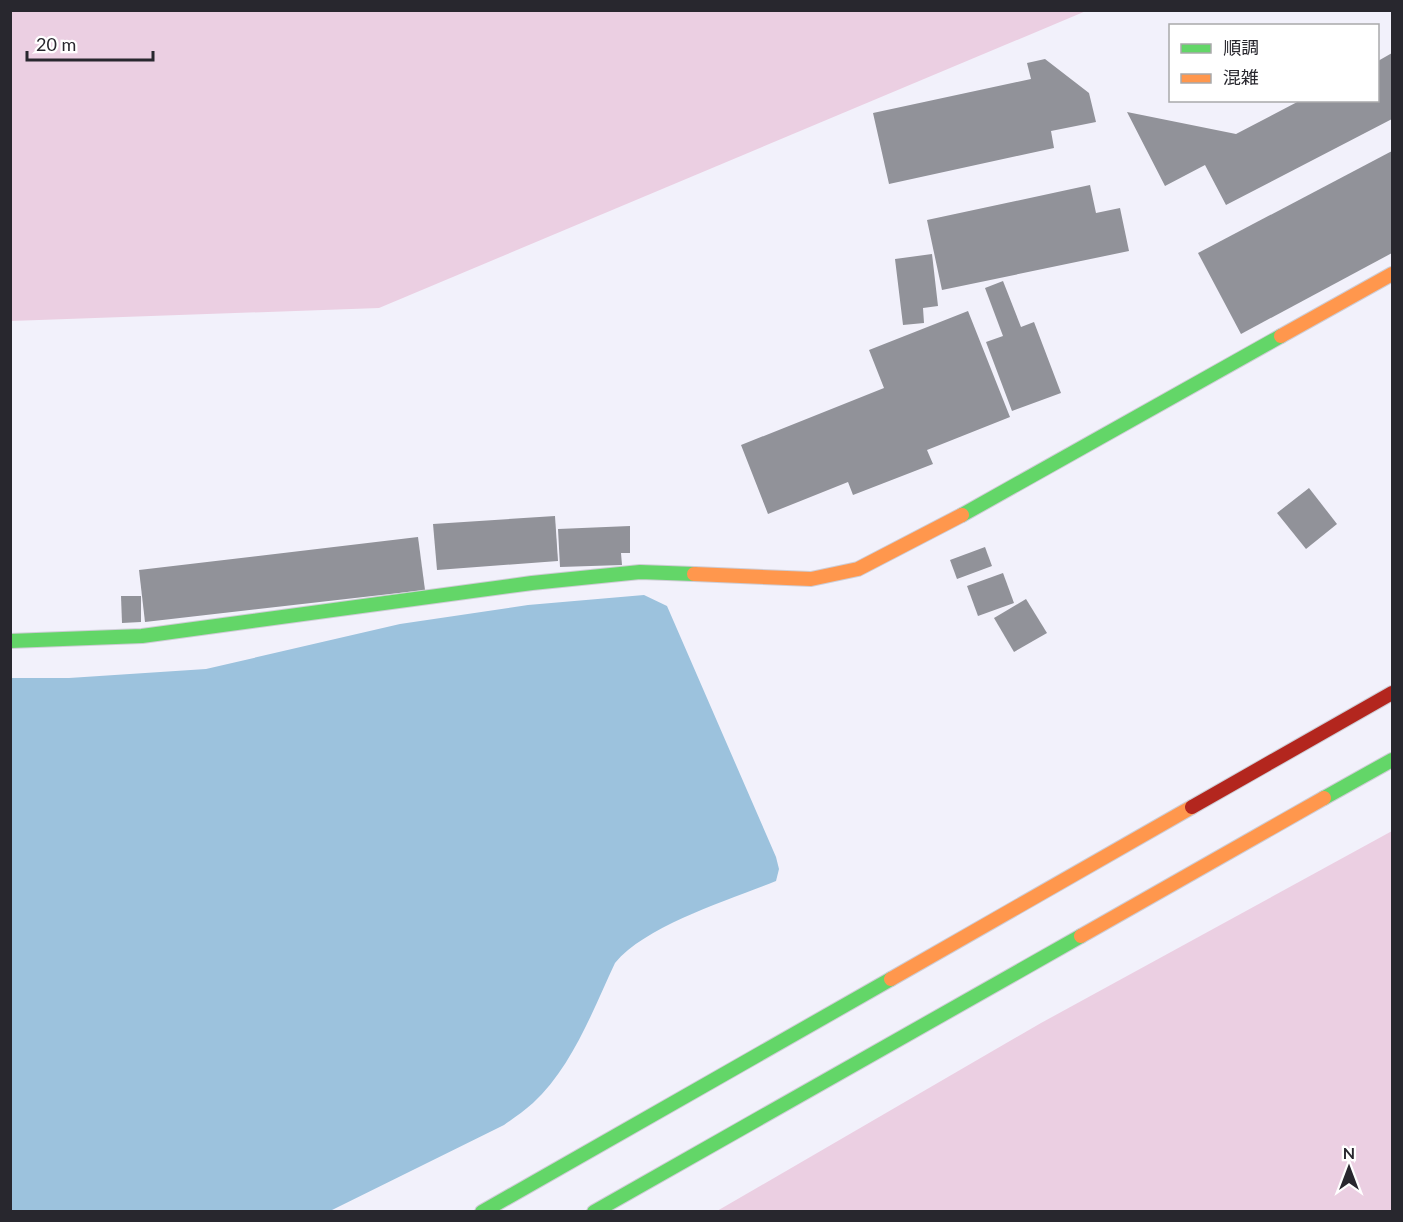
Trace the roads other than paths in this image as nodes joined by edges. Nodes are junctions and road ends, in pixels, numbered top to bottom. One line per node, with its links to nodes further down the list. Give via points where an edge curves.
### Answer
1 (1392, 274): 2 (street, via 858,569 811,579 640,572 142,636)
2 (10, 641)
3 (1392, 693): 5 (street)
4 (1392, 760): 6 (street)
5 (482, 1212)
6 (594, 1212)

